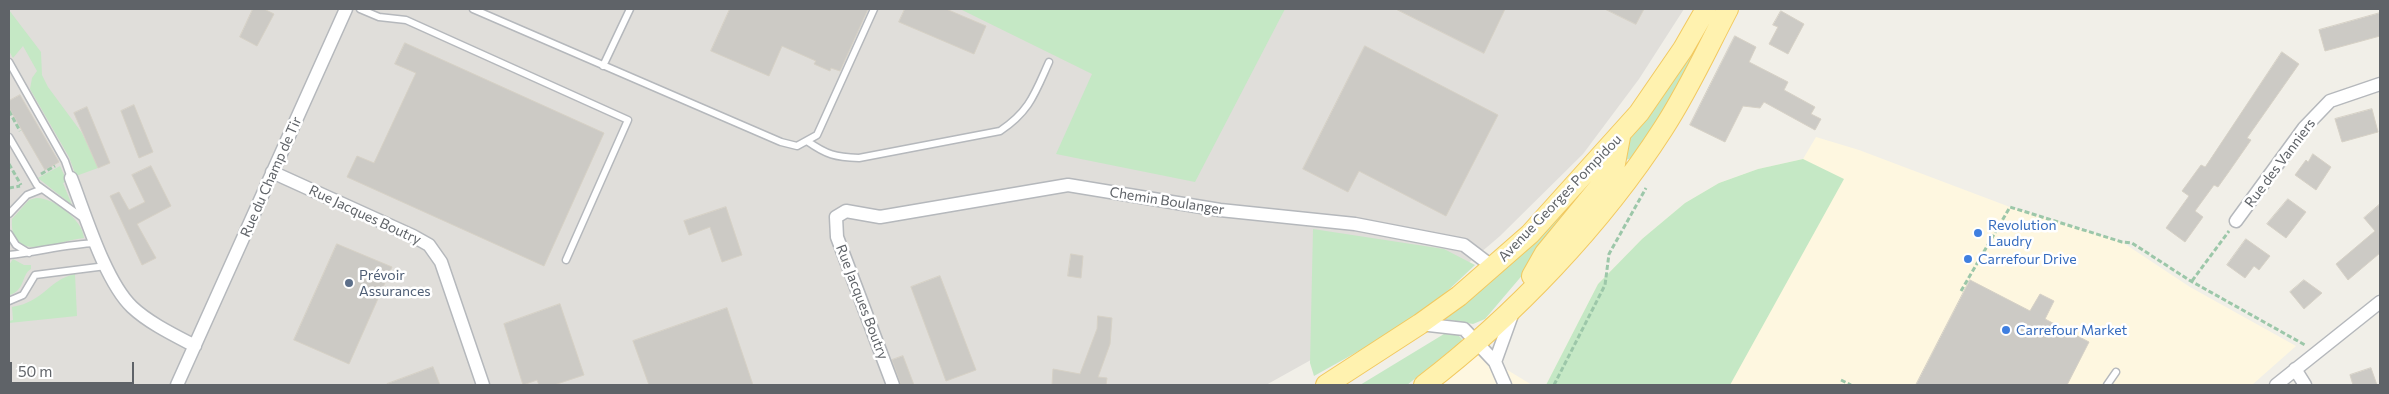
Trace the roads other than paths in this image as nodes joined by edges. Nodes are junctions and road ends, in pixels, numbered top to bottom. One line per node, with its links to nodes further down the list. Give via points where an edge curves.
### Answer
1 (346, 9): 15 (street, Rue du Champ de Tir)
2 (360, 9): 26 (lane, via 379,17 406,20 628,120)
3 (473, 9): 10 (lane)
4 (630, 9): 10 (lane)
5 (874, 9): 14 (lane, via 817,135)
6 (1706, 9): 13 (main road, Avenue Georges Pompidou)
7 (1728, 9): 31 (main road, via 1662,130 1601,213)
8 (9, 62): 16 (lane)
9 (1050, 62): 14 (lane, via 1030,105 1015,122 1000,131 860,158 836,157)
10 (603, 66): 14 (lane, via 781,142 798,146)
11 (2380, 84): 20 (street, Rue des Vanniers, via 2330,101 2304,128)
12 (9, 136): 17 (lane)
13 (1620, 137): 28 (main road, Avenue Georges Pompidou, via 1530,234); 31 (main road, via 1614,169 1546,253)
14 (807, 141)
15 (272, 172): 34 (street, Rue du Champ de Tir); 39 (street, Rue Jacques Boutry, via 429,245 441,262)
16 (71, 178): 21 (street)
17 (42, 189): 18 (lane, via 27,195); 21 (lane)
18 (9, 214)
19 (836, 217): 28 (street, Chemin Boulanger, via 846,211 880,217 1068,185 1220,210 1356,224 1464,245); 40 (street, Rue Jacques Boutry, via 837,237)
20 (2236, 221)
21 (88, 222): 23 (street)
22 (9, 234): 24 (lane, via 16,245)
23 (98, 243): 24 (lane, via 67,245); 27 (street)
24 (30, 253): 25 (lane)
25 (9, 256)
26 (566, 260)
27 (107, 266): 29 (lane, via 35,275 23,295); 34 (street, via 132,306)
28 (1492, 269): 32 (main road, Avenue Georges Pompidou)
29 (9, 301)
30 (2380, 302): 36 (street)
31 (1514, 309): 33 (main road); 35 (street)
32 (1420, 324): 33 (street, via 1464,330); 41 (main road, Avenue Georges Pompidou)
33 (1479, 342): 35 (street); 42 (main road)
34 (195, 346): 38 (street, Rue du Champ de Tir)
35 (1495, 362): 43 (street)
36 (2295, 370): 45 (street); 46 (street)
37 (2116, 372): 44 (lane)
38 (177, 385)
39 (483, 385)
40 (893, 385)
41 (1326, 385)
42 (1424, 385)
43 (1506, 385)
44 (2107, 385)
45 (2276, 385)
46 (2305, 385)

